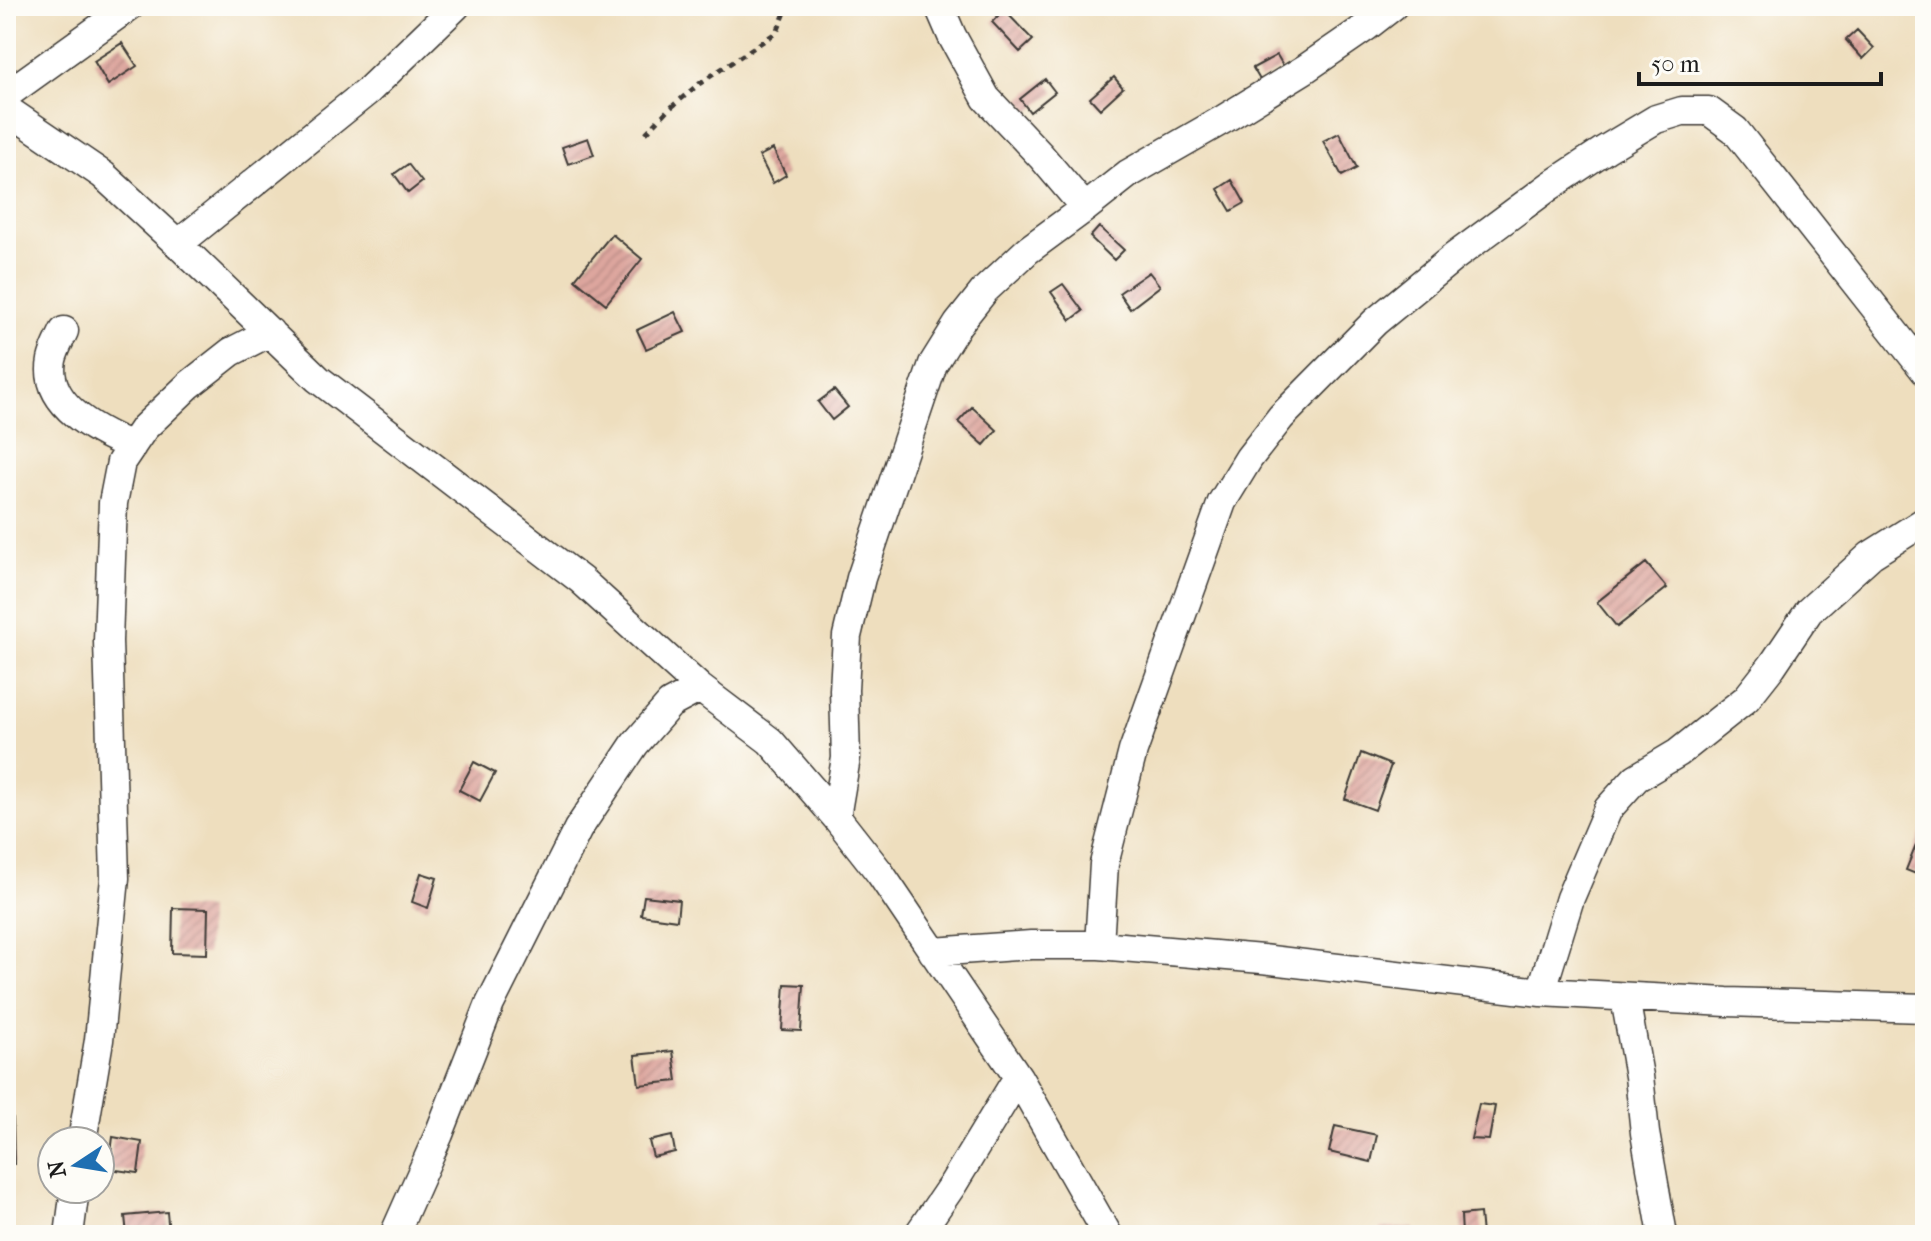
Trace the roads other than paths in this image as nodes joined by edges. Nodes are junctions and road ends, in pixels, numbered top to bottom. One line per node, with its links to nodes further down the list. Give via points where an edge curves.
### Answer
1 (130, 6): 7 (street)
2 (456, 6): 10 (street, via 369,90)
3 (939, 6): 6 (street)
4 (954, 6): 6 (street)
5 (1393, 6): 9 (street, via 1305,69 1128,174)
6 (952, 36): 9 (street, via 986,98)
7 (6, 95)
8 (6, 109): 10 (street, via 103,175)
9 (1085, 208): 17 (street, via 985,290 933,364 861,578 847,636 846,758)
10 (178, 244): 12 (street)
11 (64, 331): 14 (street, via 52,361 57,394 89,424)
12 (270, 332): 14 (street, via 231,352 189,385); 16 (street, via 318,379 581,580)
13 (1925, 371): 18 (street, via 1735,130 1709,111 1682,111 1656,119 1550,186 1375,322 1281,417 1222,502 1133,751 1104,864)
14 (132, 446): 24 (street, via 121,462 113,503 108,641 115,878)
15 (1925, 521): 20 (street, via 1871,555 1809,611 1746,699 1678,753 1636,778 1608,809 1570,898)
16 (700, 688): 17 (street, via 770,741); 27 (street, via 670,704 635,744 578,829 490,1004)
17 (836, 817): 19 (street)
18 (1099, 945): 19 (street); 20 (street)
19 (933, 952): 23 (street)
20 (1541, 992): 21 (street)
21 (1625, 998): 22 (street); 30 (street)
22 (1925, 1008)
23 (1018, 1077): 28 (street); 29 (street)
24 (85, 1125)
25 (73, 1205): 26 (street)
26 (69, 1235)
27 (394, 1235)
28 (918, 1235)
29 (1108, 1235)
30 (1663, 1235)

